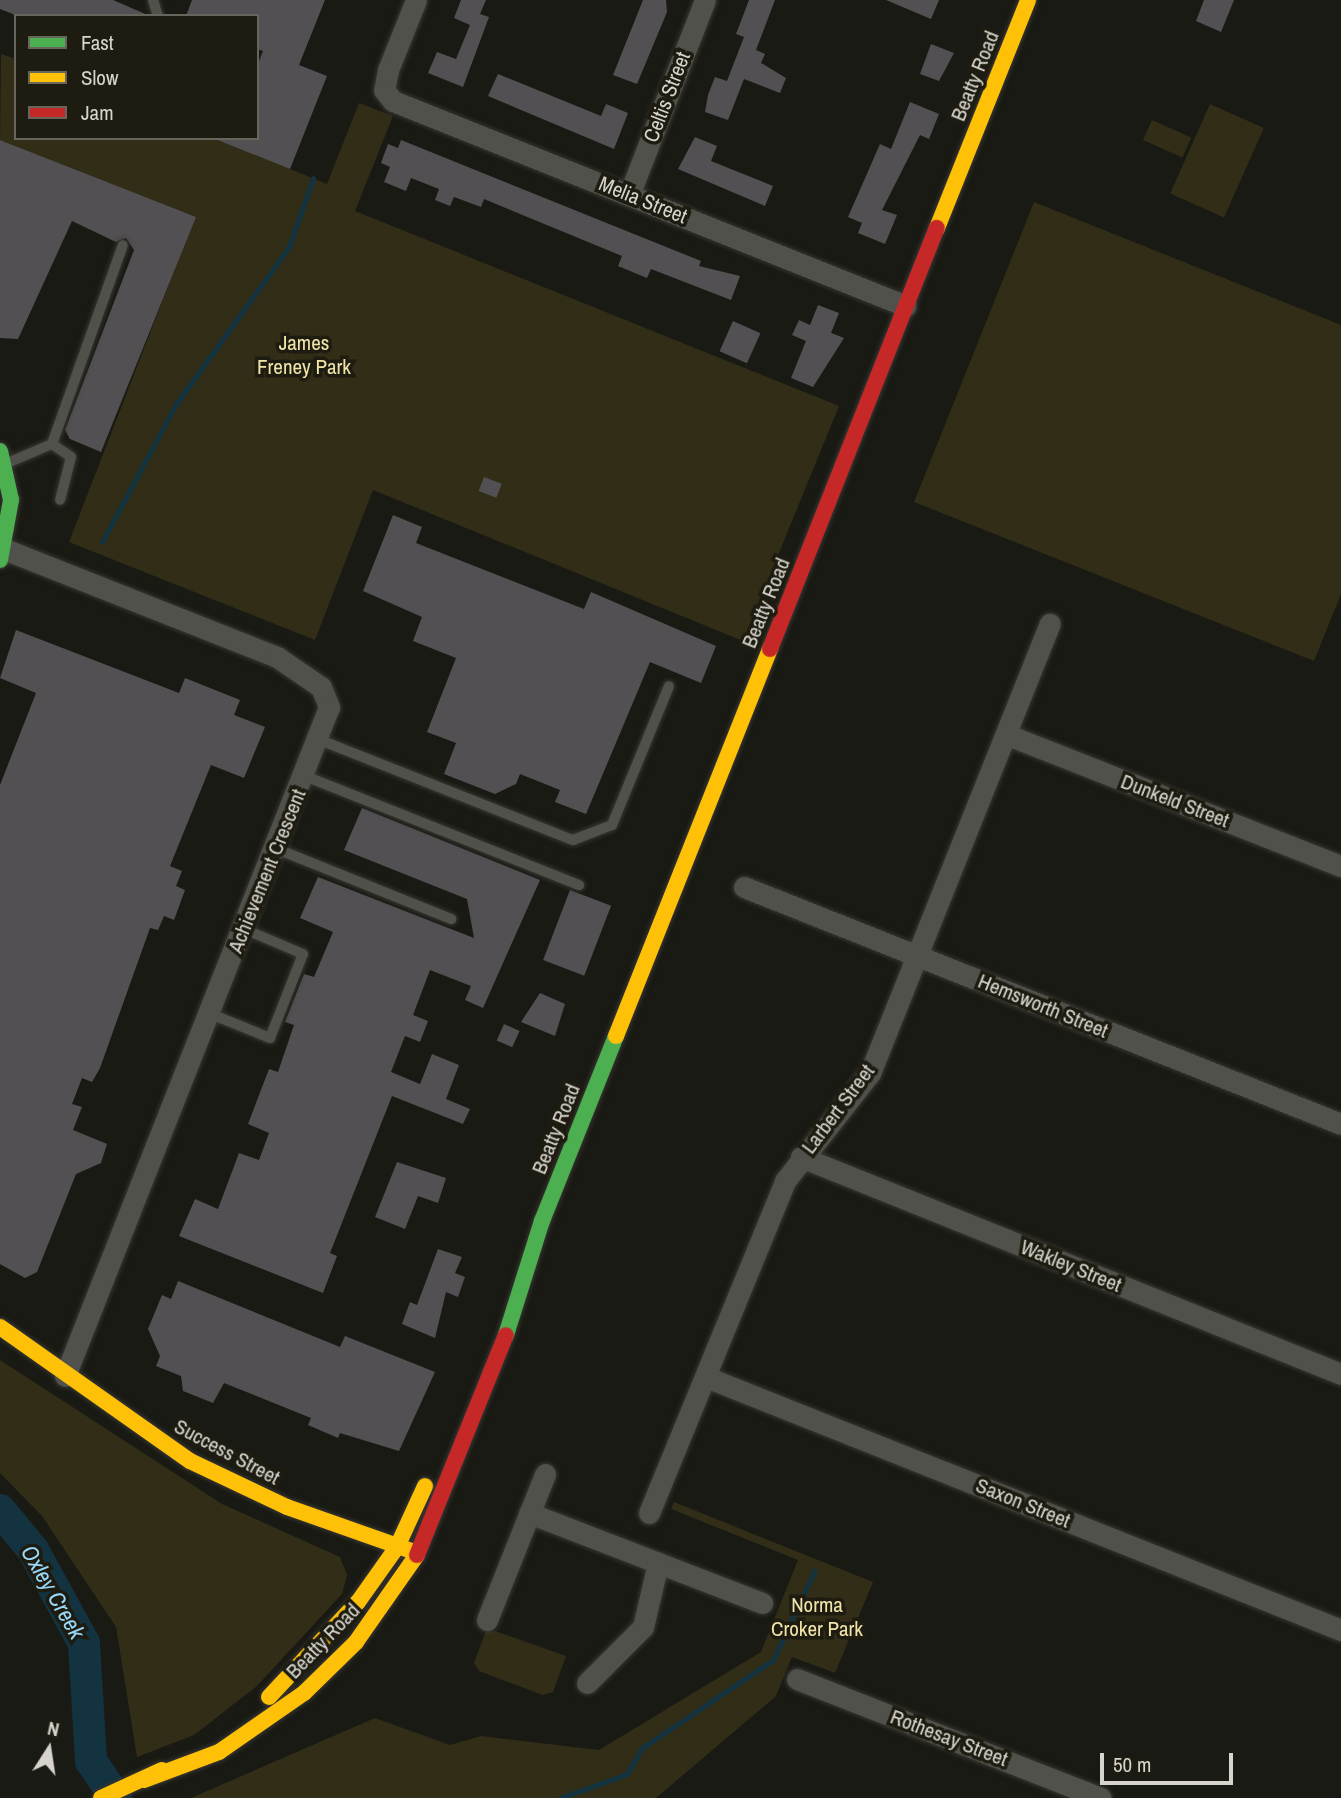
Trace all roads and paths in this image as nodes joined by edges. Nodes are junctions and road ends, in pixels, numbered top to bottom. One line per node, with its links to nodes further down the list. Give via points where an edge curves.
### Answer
1 (416, 0): 4 (street, Melia Street, via 384,90 393,101)
2 (705, 0): 4 (street, Celtis Street)
3 (1028, 0): 6 (main road, Beatty Road)
4 (629, 194): 6 (street, Melia Street)
5 (123, 245): 7 (lane)
6 (906, 306): 26 (main road, Beatty Road)
7 (52, 444): 8 (lane); 9 (lane, via 71,457)
8 (2, 458): 10 (main road, via 11,500)
9 (60, 499)
10 (2, 555): 14 (street, Achievement Crescent, via 305,672 329,707)
11 (1050, 624): 13 (street, Larbert Street)
12 (669, 686): 14 (lane, via 612,825 573,840)
13 (1009, 735): 17 (street, Dunkeld Street); 22 (street, Larbert Street)
14 (320, 740): 15 (street, Achievement Crescent)
15 (305, 776): 16 (street, Achievement Crescent); 18 (lane)
16 (277, 849): 20 (lane); 21 (street, Achievement Crescent)
17 (1341, 866)
18 (579, 885)
19 (744, 887): 22 (street, Hemsworth Street)
20 (451, 919)
21 (244, 929): 23 (street, Achievement Crescent); 23 (lane, via 303,954 270,1038)
22 (918, 956): 24 (street, Hemsworth Street); 25 (street, Larbert Street, via 870,1073)
23 (211, 1014): 29 (street, Achievement Crescent)
24 (1341, 1125)
25 (801, 1157): 28 (street, Wakley Street); 30 (street, Larbert Street, via 785,1181)
26 (542, 1221): 35 (main road, Beatty Road, via 514,1262); 36 (main road, Beatty Road, via 498,1359)
27 (0, 1327): 29 (main road, Success Street)
28 (1341, 1374)
29 (65, 1376): 34 (main road, Success Street, via 190,1461)
30 (706, 1377): 33 (street, Larbert Street); 41 (street, Saxon Street)
31 (545, 1474): 32 (street)
32 (529, 1513): 37 (street); 40 (street)
33 (649, 1513)
34 (346, 1530): 35 (main road, Success Street); 38 (main road, via 361,1558)
35 (397, 1547): 36 (main road, Success Street); 38 (main road, Beatty Road)
36 (418, 1553): 44 (main road, Beatty Road, via 356,1642 303,1693 190,1768)
37 (657, 1563): 39 (street); 43 (street, via 643,1627)
38 (358, 1602): 44 (main road, Beatty Road, via 289,1679 237,1724)
39 (762, 1603)
40 (486, 1620)
41 (1341, 1630)
42 (797, 1679): 46 (street, Rothesay Street)
43 (587, 1683)
44 (144, 1780): 45 (main road, Beatty Road)
45 (101, 1798)
46 (1101, 1798)

